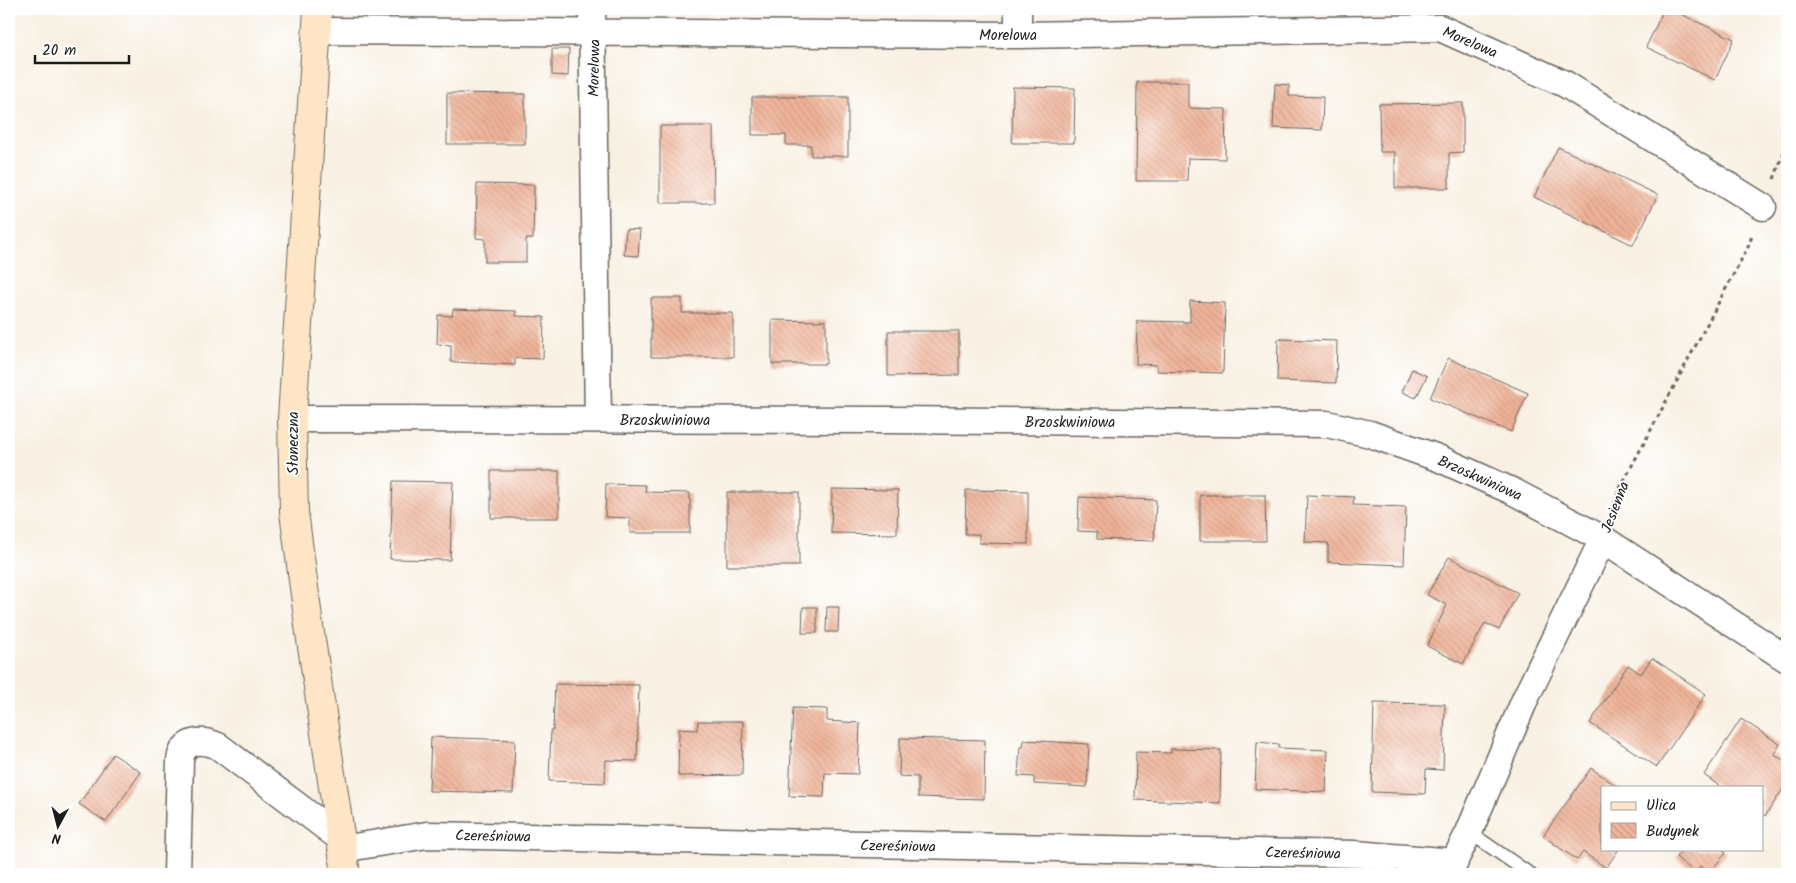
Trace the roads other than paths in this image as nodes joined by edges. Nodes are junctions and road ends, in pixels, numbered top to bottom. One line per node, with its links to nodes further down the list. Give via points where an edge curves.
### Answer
1 (1018, 9): 5 (street)
2 (1441, 18): 5 (street, Morelowa); 6 (street, Morelowa, via 1565,84)
3 (317, 20): 4 (street); 7 (street, Słoneczna)
4 (592, 21): 5 (street, Morelowa); 8 (street, Morelowa)
5 (1018, 35)
6 (1763, 207)
7 (292, 419): 8 (street, Brzoskwiniowa); 12 (street, Słoneczna, via 294,512)
8 (598, 419): 9 (street, Brzoskwiniowa, via 1327,424 1370,434 1438,458 1514,492)
9 (1603, 539): 10 (street, Brzoskwiniowa); 11 (street, Jesienna, via 1526,697)
10 (1787, 659)
11 (1469, 832): 13 (street, Jesienna); 15 (lane)
12 (343, 854): 13 (street, Czereśniowa, via 427,835 1355,854); 14 (street, via 218,746 198,741 186,746 180,760)
13 (1452, 868)
14 (177, 874)
15 (1530, 874)

